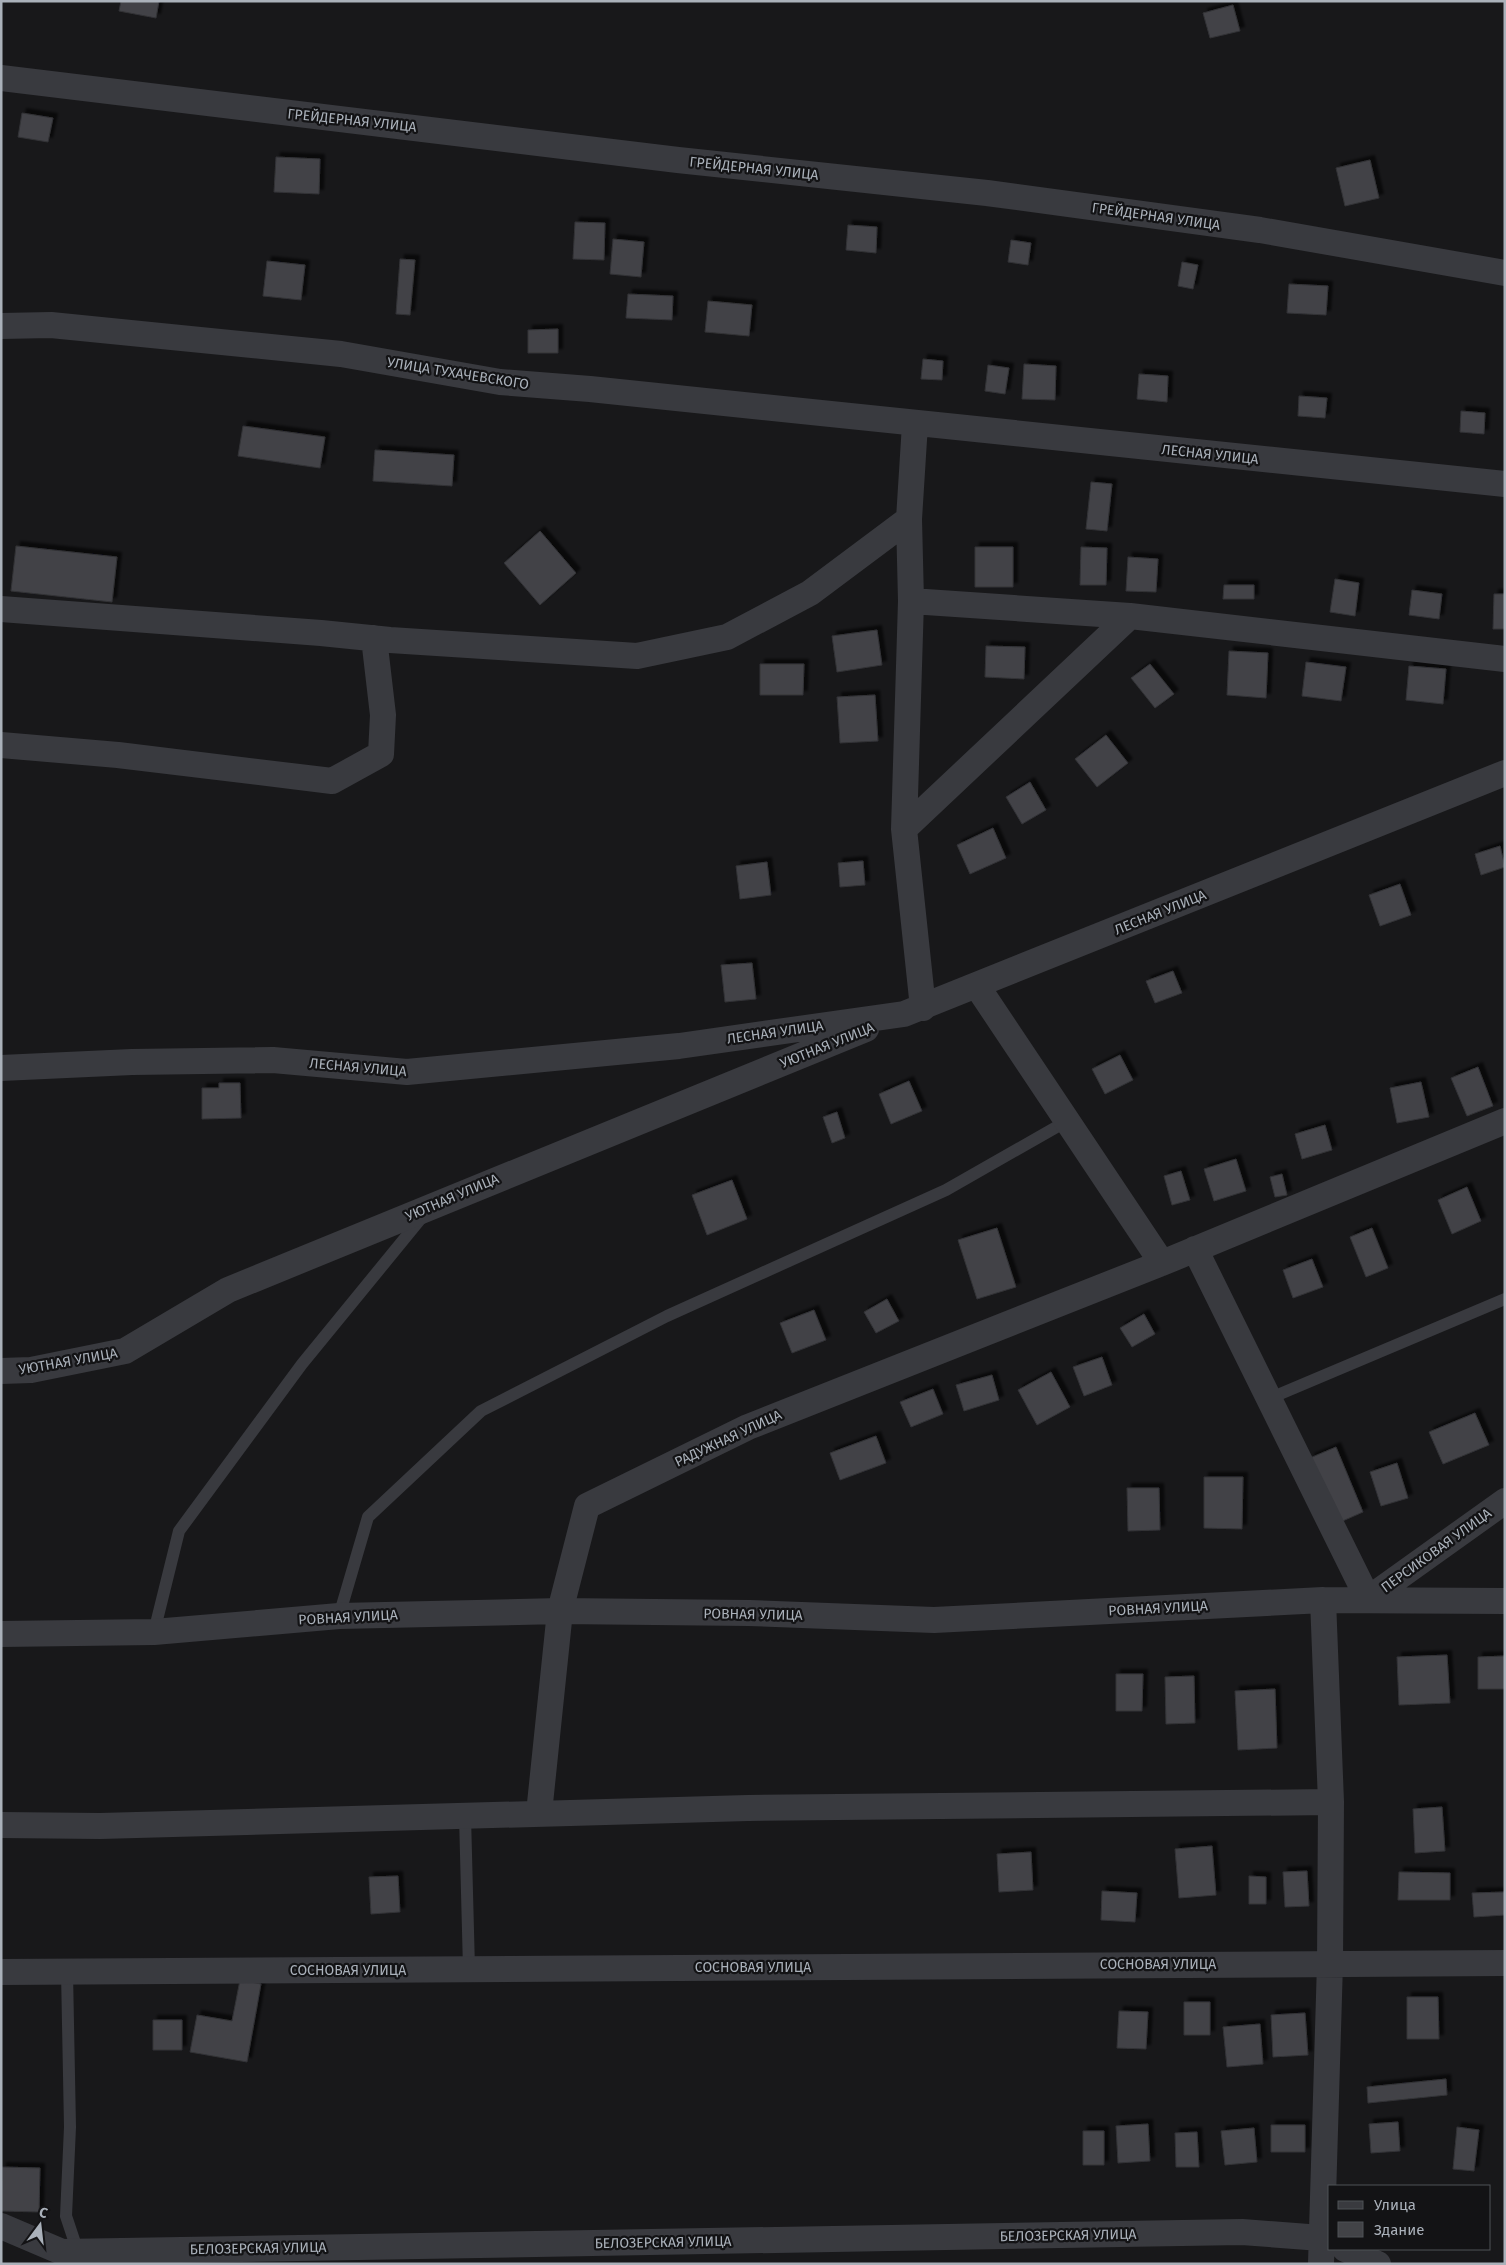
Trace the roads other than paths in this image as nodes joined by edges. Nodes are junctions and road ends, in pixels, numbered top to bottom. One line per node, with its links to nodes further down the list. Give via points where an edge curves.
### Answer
1 (1, 78): 2 (street, ГРЕЙДЕРНАЯ УЛИЦА, via 678,160 987,193 1260,230)
2 (1505, 273)
3 (1, 326): 4 (street, УЛИЦА ТУХАЧЕВСКОГО, via 51,325 341,354 500,382)
4 (915, 424): 5 (street, ЛЕСНАЯ УЛИЦА); 6 (street)
5 (1505, 484)
6 (909, 519): 7 (street); 10 (street, via 810,593 727,637 637,656)
7 (911, 601): 9 (street); 14 (street)
8 (1, 609): 10 (street)
9 (1130, 616): 11 (street); 14 (street)
10 (374, 638): 12 (street, via 383,715 381,754 332,781 118,755)
11 (1505, 659)
12 (1, 745)
13 (1505, 772): 15 (street, ЛЕСНАЯ УЛИЦА)
14 (904, 828): 16 (street)
15 (978, 986): 16 (street, ЛЕСНАЯ УЛИЦА); 18 (street)
16 (913, 1011): 17 (street, ЛЕСНАЯ УЛИЦА, via 679,1046 407,1072 273,1060); 20 (street, УЮТНАЯ УЛИЦА)
17 (1, 1068)
18 (1068, 1121): 22 (street); 31 (lane, via 946,1190 667,1316 481,1411 368,1517)
19 (1505, 1121): 21 (street)
20 (431, 1206): 24 (street, УЮТНАЯ УЛИЦА, via 228,1290 125,1351 31,1370); 32 (lane, via 302,1364 179,1531)
21 (1195, 1249): 22 (street); 25 (street)
22 (1162, 1263): 30 (street, РАДУЖНАЯ УЛИЦА, via 748,1427 586,1506)
23 (1505, 1299): 25 (lane)
24 (1, 1371)
25 (1268, 1399): 27 (street)
26 (1505, 1501): 27 (street, ПЕРСИКОВАЯ УЛИЦА)
27 (1368, 1598): 28 (street, РОВНАЯ УЛИЦА); 29 (street, РОВНАЯ УЛИЦА)
28 (1323, 1600): 30 (street, РОВНАЯ УЛИЦА, via 934,1620 748,1613); 34 (street)
29 (1505, 1600)
30 (560, 1611): 31 (street, РОВНАЯ УЛИЦА); 35 (street, РАДУЖНАЯ УЛИЦА)
31 (339, 1616): 32 (street, РОВНАЯ УЛИЦА)
32 (154, 1632): 33 (street, РОВНАЯ УЛИЦА)
33 (1, 1634)
34 (1331, 1802): 35 (street); 38 (street)
35 (539, 1813): 36 (street)
36 (466, 1816): 37 (street, via 100,1826); 40 (lane)
37 (1, 1825)
38 (1330, 1962): 39 (street, СОСНОВАЯ УЛИЦА); 40 (street, СОСНОВАЯ УЛИЦА); 44 (street)
39 (1505, 1963)
40 (469, 1969): 42 (street, СОСНОВАЯ УЛИЦА)
41 (1, 1972): 42 (street, СОСНОВАЯ УЛИЦА)
42 (67, 1972): 46 (lane, via 70,2127 66,2216)
43 (1, 2226): 46 (street, БЕЛОЗЕРСКАЯ УЛИЦА)
44 (1325, 2240): 46 (street, БЕЛОЗЕРСКАЯ УЛИЦА, via 1242,2232); 47 (street)
45 (1347, 2250): 48 (street)
46 (81, 2258)
47 (1321, 2264)
48 (1378, 2264)

